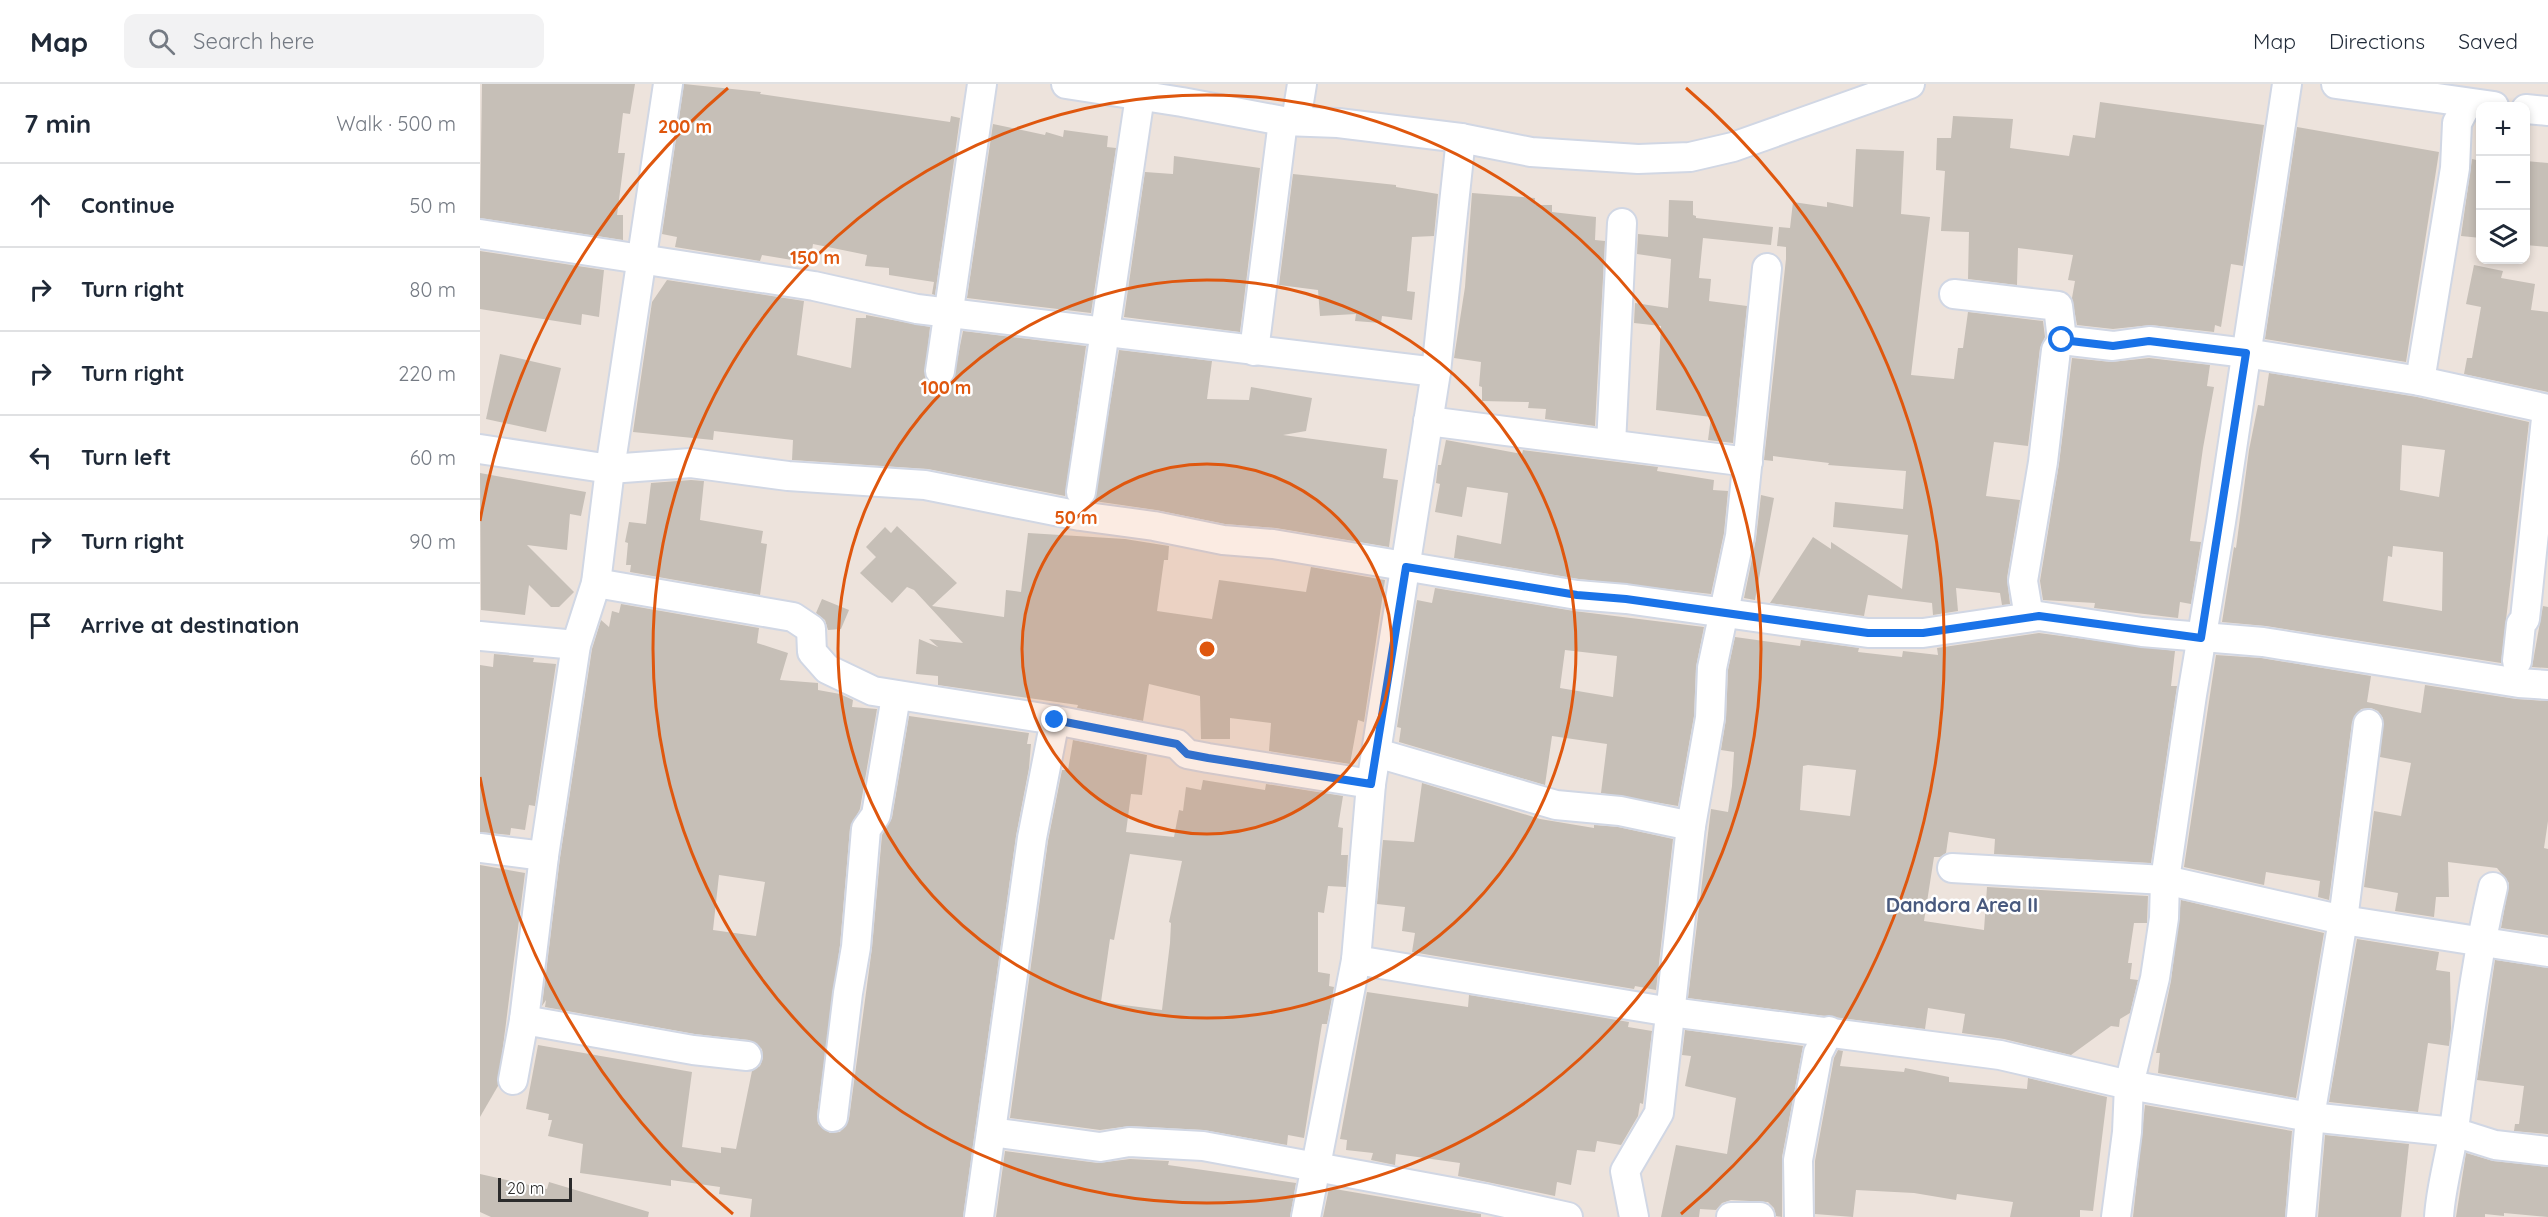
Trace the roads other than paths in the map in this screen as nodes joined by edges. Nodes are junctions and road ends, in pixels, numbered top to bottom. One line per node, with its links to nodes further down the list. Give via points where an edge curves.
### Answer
1 (668, 84): 17 (street)
2 (982, 84): 20 (street)
3 (1066, 84): 8 (street)
4 (1302, 84): 13 (street)
5 (1910, 84): 14 (street, via 1767,135 1690,157 1638,159 1531,152)
6 (2287, 84): 24 (street)
7 (2336, 84): 9 (street)
8 (1140, 96): 13 (street); 21 (street)
9 (2476, 104)
10 (2476, 109): 27 (street, via 2457,123 2455,168)
11 (2530, 109): 12 (street)
12 (2548, 111)
13 (1290, 121): 14 (street); 23 (street)
14 (1461, 138): 26 (street)
15 (1622, 223): 30 (street)
16 (480, 234): 17 (street)
17 (644, 258): 20 (street); 33 (street)
18 (1767, 267): 32 (street)
19 (1954, 294): 22 (street, via 2058,306)
20 (950, 313): 21 (street); 25 (street)
21 (1105, 334): 23 (street); 34 (street)
22 (2063, 340): 24 (street, via 2113,346 2149,341); 37 (street, via 2056,350 2024,581)
23 (1254, 351): 26 (street)
24 (2246, 353): 27 (street); 40 (street)
25 (940, 371)
26 (1436, 372): 29 (street)
27 (2420, 381): 28 (street)
28 (2547, 409): 42 (street)
29 (1428, 421): 30 (street); 35 (street)
30 (1611, 444): 32 (street)
31 (480, 449): 33 (street)
32 (1748, 462): 38 (street, via 1740,536)
33 (610, 469): 35 (street, via 691,463 788,476 926,485 1080,516); 36 (street)
34 (1081, 492)
35 (1406, 567): 38 (street); 47 (street)
36 (596, 583): 41 (street); 44 (street, via 793,617 810,629 812,652 828,669 873,691)
37 (2027, 604)
38 (1724, 614): 40 (street, via 1868,633 1923,633 2039,616); 49 (street, via 1712,668 1710,718)
39 (480, 636): 41 (street)
40 (2201, 638): 43 (street, via 2263,642); 53 (street)
41 (576, 645): 51 (street)
42 (2517, 661)
43 (2548, 685)
44 (896, 696): 45 (street); 65 (street, via 876,815 866,829 856,947)
45 (1055, 720): 48 (street, via 1177,744 1187,754); 67 (street, via 1032,838)
46 (2368, 724): 55 (street)
47 (1377, 753): 48 (street); 49 (street, via 1556,805 1620,811)
48 (1371, 784): 58 (street)
49 (1691, 826): 59 (street)
50 (480, 848): 51 (street)
51 (544, 856): 60 (street)
52 (1952, 868): 53 (street)
53 (2165, 880): 55 (street); 64 (street, via 2155,978)
54 (2493, 886): 56 (street)
55 (2343, 920): 56 (street); 66 (street)
56 (2480, 943): 57 (street); 68 (street)
57 (2548, 952)
58 (1356, 960): 59 (street); 70 (street)
59 (1671, 1012): 61 (street); 74 (street, via 1659,1113 1625,1171)
60 (524, 1020): 62 (street); 63 (street)
61 (1829, 1031): 64 (street, via 2000,1055); 77 (street, via 1818,1053 1798,1160)
62 (747, 1056)
63 (513, 1080)
64 (2129, 1085): 66 (street); 78 (street)
65 (833, 1117)
66 (2310, 1117): 68 (street); 79 (street)
67 (991, 1132): 70 (street, via 1100,1147 1129,1142 1203,1146); 71 (street)
68 (2454, 1132): 69 (street, via 2495,1145); 80 (street, via 2440,1188)
69 (2548, 1151)
70 (1314, 1168): 72 (street); 73 (street)
71 (979, 1217)
72 (1306, 1217)
73 (1568, 1217)
74 (1634, 1217)
75 (1731, 1217): 76 (street)
76 (1760, 1217)
77 (1799, 1217)
78 (2116, 1217)
79 (2301, 1217)
80 (2439, 1217)

